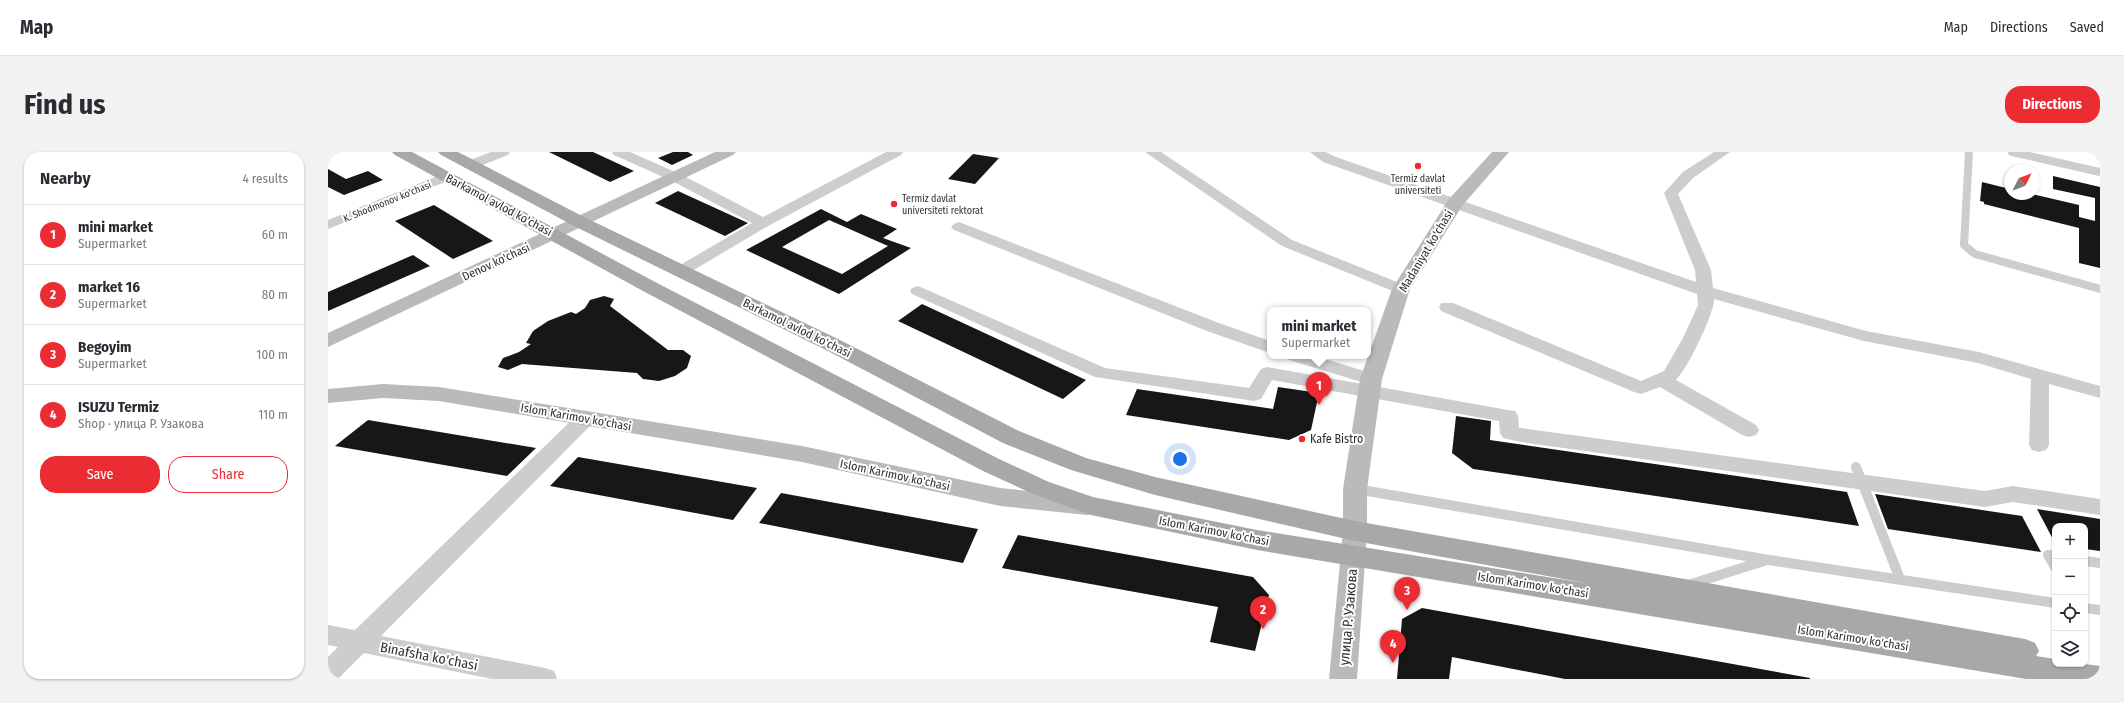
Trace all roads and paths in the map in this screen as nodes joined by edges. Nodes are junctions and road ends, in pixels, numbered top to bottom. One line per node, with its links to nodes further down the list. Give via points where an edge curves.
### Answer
1 (400, 152): 15 (main road, Barkamol avlod ko'chasi)
2 (446, 152): 13 (main road, Barkamol avlod ko'chasi)
3 (503, 152): 13 (street)
4 (619, 152): 16 (street)
5 (728, 152): 16 (street, Denov ko'chasi)
6 (896, 152): 19 (street)
7 (1152, 152): 24 (street, via 1287,243)
8 (1317, 152): 17 (street, via 1328,159)
9 (1501, 152): 17 (street, Madaniyat ko'chasi)
10 (1723, 152): 27 (street, via 1688,175 1671,193 1703,270)
11 (1969, 152): 25 (lane, via 1964,245 1975,254)
12 (2012, 152): 14 (lane)
13 (470, 165): 18 (main road, Barkamol avlod ko'chasi)
14 (2100, 172)
15 (445, 177): 20 (street, K. Shodmonov ko'chasi); 22 (main road, Barkamol avlod ko'chasi)
16 (675, 177): 18 (street, Denov ko'chasi); 19 (street)
17 (1456, 203): 24 (street, Madaniyat ko'chasi); 27 (street)
18 (580, 222): 22 (street, Denov ko'chasi); 23 (main road, Barkamol avlod ko'chasi)
19 (763, 223): 23 (street)
20 (328, 225)
21 (959, 226): 30 (street)
22 (553, 234): 29 (street, Denov ko'chasi); 43 (main road, Barkamol avlod ko'chasi, via 991,465 1041,488)
23 (681, 272): 41 (main road, Barkamol avlod ko'chasi, via 833,345 1011,437 1079,464)
24 (1401, 289): 34 (street, Madaniyat ko'chasi)
25 (2100, 289)
26 (918, 291): 34 (street, via 1101,373 1254,395 1267,374)
27 (1705, 291): 32 (street, via 1864,336 1979,358); 33 (street, via 1706,304 1692,338 1670,375)
28 (1447, 307): 33 (street, via 1641,388)
29 (328, 341)
30 (1267, 346)
31 (1303, 359): 34 (street)
32 (2040, 375): 35 (street); 39 (street)
33 (1660, 379): 38 (street)
34 (1371, 384): 40 (street, via 1412,399 1508,416 1510,432 1515,434); 42 (street, Madaniyat ko'chasi)
35 (2100, 392)
36 (328, 396): 37 (street, Islom Karimov ko'chasi, via 383,391 439,394)
37 (585, 419): 43 (street, Islom Karimov ko'chasi, via 802,454 1000,497); 57 (street)
38 (1749, 430)
39 (2039, 445)
40 (1860, 475): 44 (street, via 1985,499 2013,494); 51 (lane)
41 (1155, 486): 45 (main road, Islom Karimov ko'chasi)
42 (1355, 489): 45 (street, Madaniyat ko'chasi); 47 (lane)
43 (1091, 506): 45 (main road, Islom Karimov ko'chasi, via 1257,540)
44 (2100, 507)
45 (1354, 543): 52 (main road, Islom Karimov ko'chasi); 63 (street, улица Р. Узакова); 64 (main road, Islom Karimov ko'chasi)
46 (2052, 556): 49 (lane, via 2048,555)
47 (1769, 560): 51 (lane); 52 (lane)
48 (2088, 561): 50 (lane)
49 (2052, 562)
50 (2100, 563)
51 (1900, 579): 53 (lane)
52 (1674, 589): 58 (main road, Islom Karimov ko'chasi)
53 (2052, 603)
54 (2088, 608): 55 (lane)
55 (2100, 610)
56 (328, 635): 57 (street, Binafsha ko'chasi)
57 (360, 642): 61 (street); 62 (street, Binafsha ko'chasi)
58 (2052, 655)
59 (2088, 662): 60 (main road)
60 (2100, 664)
61 (328, 672)
62 (545, 679)
63 (1343, 679)
64 (2100, 679)

